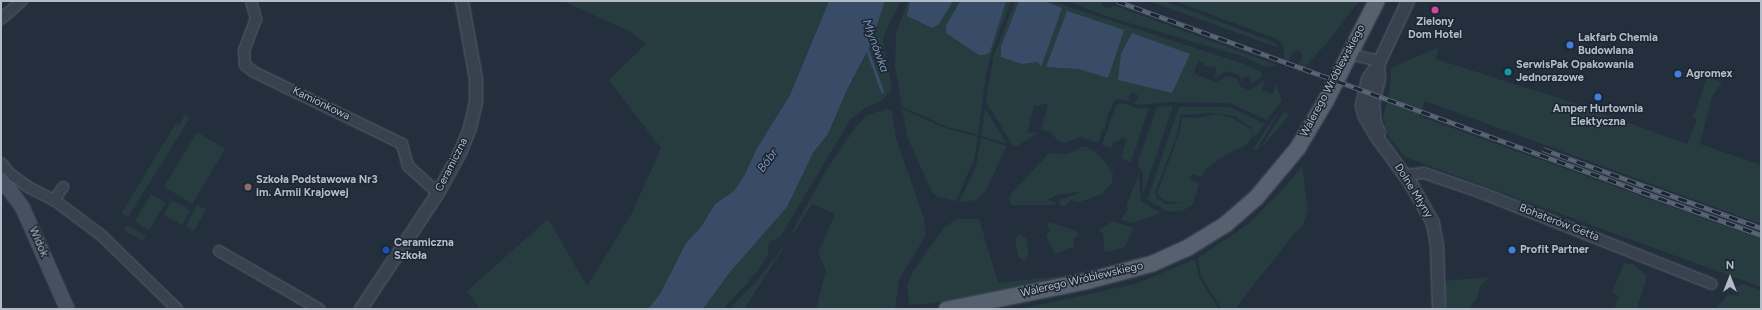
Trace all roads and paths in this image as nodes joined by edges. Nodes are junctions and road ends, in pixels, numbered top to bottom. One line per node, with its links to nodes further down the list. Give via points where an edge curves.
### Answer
1 (22, 1): 6 (street)
2 (251, 1): 13 (street, Kamionkowa, via 256,19 244,50 245,65 254,72 402,144 408,166)
3 (462, 1): 13 (street, Ceramiczna, via 474,64 476,101 465,142)
4 (1376, 1): 7 (main road, Walerego Wróblewskiego)
5 (1408, 1): 8 (street, Dolne Młyny)
6 (1, 19)
7 (1349, 54): 8 (street); 21 (main road, Walerego Wróblewskiego, via 1311,126 1282,170 1256,198 1207,236 1152,263 1118,273)
8 (1379, 63): 10 (street, Dolne Młyny, via 1374,113 1385,147)
9 (1, 163): 14 (street, via 28,187)
10 (1404, 175): 16 (street, Bohaterów Getta, via 1424,173 1482,193); 22 (street, Dolne Młyny, via 1428,212 1436,234)
11 (1, 179): 17 (main road, Widok, via 22,208)
12 (64, 187): 14 (street)
13 (438, 193): 20 (street, Ceramiczna)
14 (54, 200): 18 (street, via 101,235)
15 (219, 251): 19 (street)
16 (1712, 284)
17 (67, 309)
18 (177, 309)
19 (318, 309)
20 (361, 309)
21 (946, 309)
22 (1439, 309)

